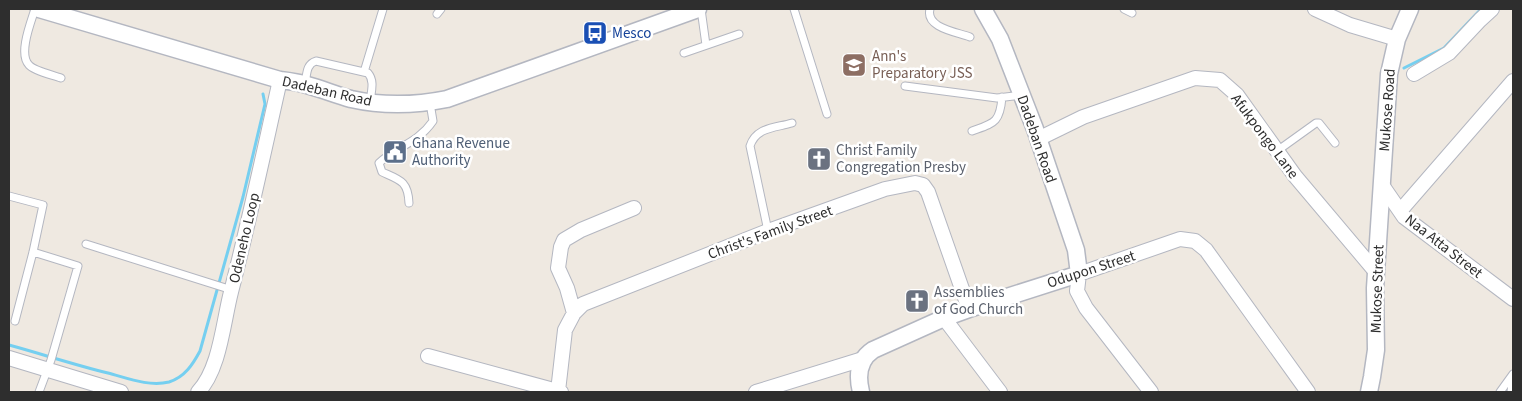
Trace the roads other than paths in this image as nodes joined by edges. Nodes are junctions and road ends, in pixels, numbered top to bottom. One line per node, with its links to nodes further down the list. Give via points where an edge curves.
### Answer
1 (35, 9): 21 (lane, via 25,45 25,60 29,66)
2 (40, 9): 22 (street, Dadeban Road)
3 (383, 9): 19 (lane)
4 (700, 9): 12 (street, Dadeban Road); 17 (lane)
5 (794, 9): 30 (lane)
6 (930, 9): 15 (lane, via 930,19 937,25)
7 (1124, 9): 13 (lane)
8 (1315, 9): 16 (street, via 1350,25)
9 (1410, 9): 16 (street, Mukose Road)
10 (1492, 9): 20 (street, via 1449,53)
11 (985, 10): 26 (street, Dadeban Road)
12 (677, 12): 29 (street, Dadeban Road, via 447,99)
13 (1132, 13)
14 (739, 34): 17 (lane)
15 (970, 37)
16 (1397, 39): 36 (street, Mukose Road, via 1389,74)
17 (706, 45): 18 (lane)
18 (684, 53)
19 (364, 72): 24 (lane, via 316,60 308,66); 28 (lane, via 373,82)
20 (1414, 74)
21 (61, 78)
22 (280, 80): 24 (street, Dadeban Road); 46 (street, Odeneho Loop, via 240,261)
23 (1513, 81): 40 (street)
24 (305, 84): 28 (street, Dadeban Road)
25 (905, 86): 27 (lane)
26 (1022, 95): 27 (lane); 33 (street, Dadeban Road)
27 (1002, 97): 32 (lane, via 1001,111 996,119)
28 (370, 102): 29 (street, Dadeban Road)
29 (430, 102): 38 (lane, via 433,121 427,130 379,164 382,172 401,180)
30 (828, 114)
31 (792, 123): 41 (lane, via 758,132 750,146)
32 (972, 131)
33 (1038, 138): 35 (street, Afukpongo Lane, via 1083,117 1195,78 1220,80 1237,95); 45 (street, Dadeban Road, via 1076,250)
34 (1336, 143): 35 (lane, via 1316,123)
35 (1277, 151): 44 (street, Afukpongo Lane)
36 (1382, 185): 40 (street, Naa Atta Street); 44 (street, Mukose Street)
37 (9, 196): 43 (lane, via 43,205)
38 (409, 203)
39 (634, 208): 49 (street, via 564,240 558,268)
40 (1400, 211): 47 (street, Naa Atta Street)
41 (768, 231): 48 (street, Christ's Family Street, via 885,190 915,183 924,185); 49 (street, Christ's Family Street, via 583,304)
42 (86, 244): 46 (lane)
43 (33, 252): 51 (lane); 55 (lane, via 78,266)
44 (1376, 272): 67 (street, Mukose Street, via 1376,350)
45 (1079, 274): 48 (street, Odupon Street); 65 (street, via 1078,291 1086,308); 66 (street, Odupon Street, via 1180,239 1194,241 1206,250)
46 (223, 287): 60 (street, Odeneho Loop, via 213,371)
47 (1513, 299)
48 (969, 309): 50 (street, Odupon Street)
49 (574, 313): 61 (street, via 565,330)
50 (944, 318): 54 (street, Odupon Street, via 873,350); 64 (street)
51 (15, 321)
52 (428, 356): 61 (street)
53 (9, 358): 55 (street)
54 (863, 359): 62 (street, Odupon Street); 63 (street, via 859,382)
55 (49, 365): 57 (street); 58 (lane)
56 (1513, 375): 68 (lane); 69 (lane)
57 (97, 389): 59 (street)
58 (39, 392)
59 (121, 392)
60 (198, 392)
61 (560, 392)
62 (756, 392)
63 (861, 392)
64 (1000, 392)
65 (1151, 392)
66 (1308, 392)
67 (1369, 392)
68 (1500, 392)
69 (1511, 392)

